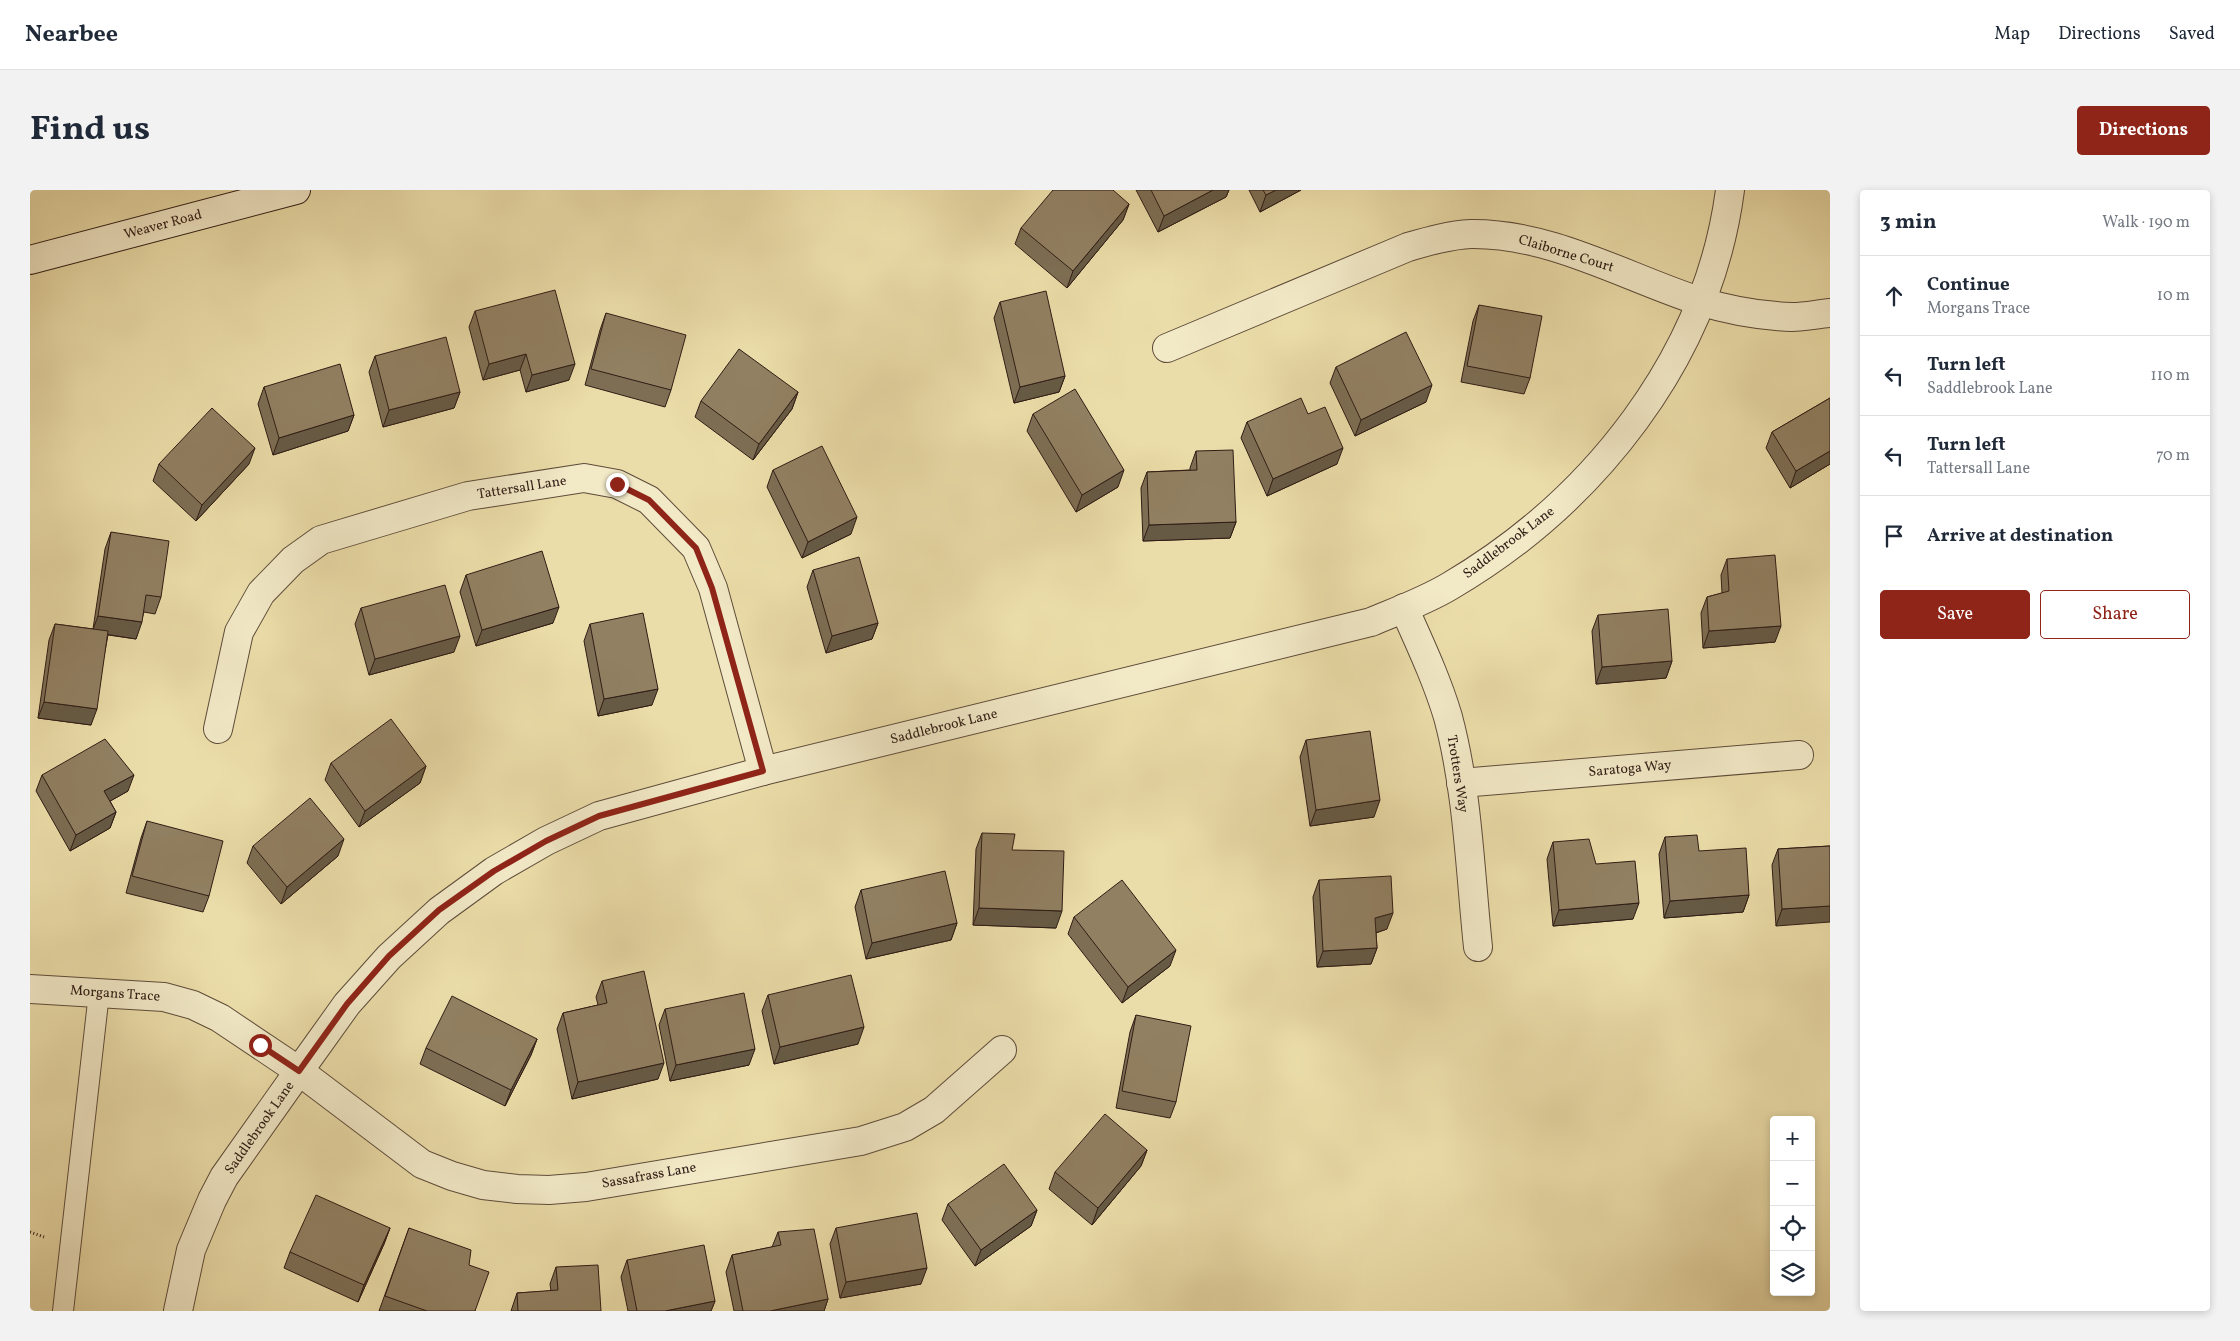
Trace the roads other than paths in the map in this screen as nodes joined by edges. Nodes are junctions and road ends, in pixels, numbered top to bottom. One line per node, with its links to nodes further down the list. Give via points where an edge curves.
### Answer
1 (296, 190): 3 (street, Weaver Road)
2 (1730, 190): 4 (street, Saddlebrook Lane, via 1714,259)
3 (30, 260)
4 (1700, 301): 5 (street, Claiborne Court, via 1749,312 1793,317); 6 (street, Claiborne Court, via 1520,238 1471,234 1408,247); 7 (street, Saddlebrook Lane, via 1667,374 1600,463 1566,498 1490,561 1448,587)
5 (1830, 313)
6 (1167, 348)
7 (1404, 608): 10 (street, Saddlebrook Lane, via 1371,622); 11 (street, Trotters Way, via 1448,718)
8 (218, 729): 10 (street, Tattersall Lane, via 239,632 261,593 293,560 321,540 468,496 584,478 617,484 649,500 696,548 712,588)
9 (1798, 755): 11 (street, Saratoga Way)
10 (763, 771): 16 (street, Saddlebrook Lane, via 599,816 494,871 439,910 389,956 347,1004)
11 (1461, 783): 12 (street, Trotters Way)
12 (1478, 947)
13 (30, 989): 14 (street, Morgans Trace)
14 (99, 993): 16 (street, Morgans Trace, via 164,997 193,1005 220,1018); 17 (lane)
15 (1002, 1050): 16 (street, Sassafrass Lane, via 934,1110 905,1127 851,1142 586,1187 550,1190 484,1185 422,1164)
16 (299, 1071): 18 (street, Saddlebrook Lane, via 224,1177 212,1200 191,1250)
17 (63, 1311)
18 (178, 1311)

